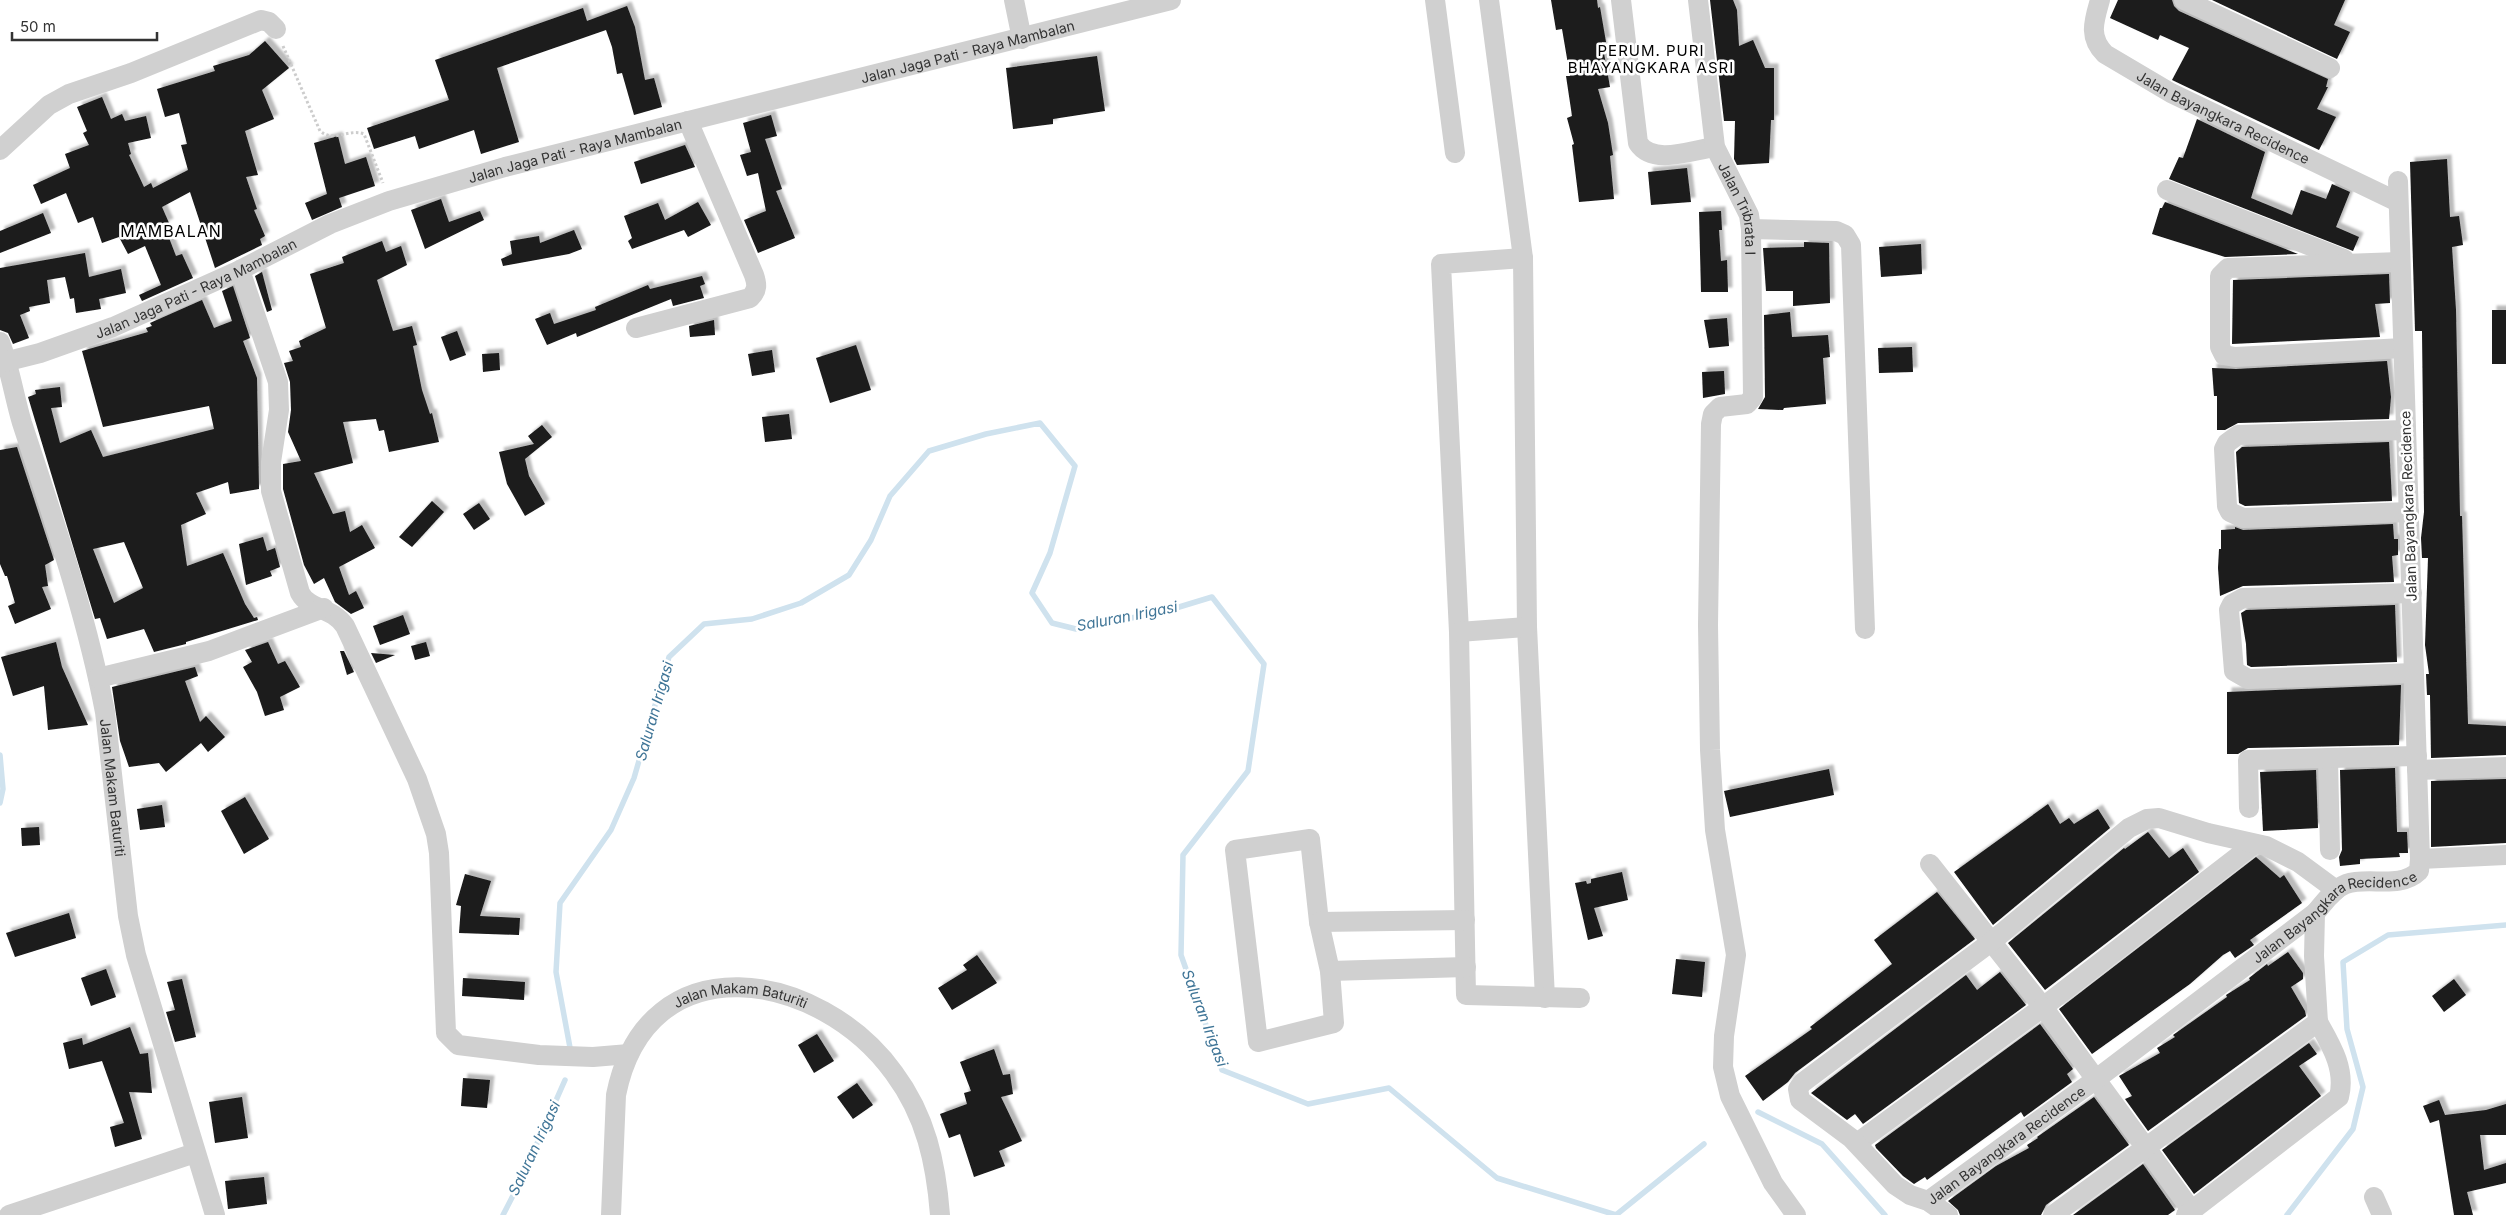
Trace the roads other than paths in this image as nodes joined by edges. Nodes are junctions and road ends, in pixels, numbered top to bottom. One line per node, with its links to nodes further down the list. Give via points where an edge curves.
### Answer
1 (1014, 0): 10 (street)
2 (1171, 0): 10 (street, Jalan Jaga Pati - Raya Mambalan)
3 (1435, 0): 15 (street)
4 (1488, 0): 20 (street)
5 (1621, 0): 13 (street, via 1638,143 1647,152 1658,155)
6 (1698, 0): 13 (street, Jalan Tribrata I)
7 (2100, 0): 18 (street, Jalan Bayangkara Recidence, via 2092,28 2094,38 2105,54 2171,93)
8 (2184, 0): 11 (street)
9 (276, 30): 14 (street, via 270,22 261,20 131,73 69,94 48,105)
10 (1022, 39): 12 (street, Jalan Jaga Pati - Raya Mambalan)
11 (2330, 68)
12 (688, 121): 23 (street, Jalan Jaga Pati - Raya Mambalan, via 505,167 367,208); 24 (street, via 754,275 756,292 750,298)
13 (1715, 147): 19 (street, Jalan Tribrata I, via 1750,215)
14 (0, 150)
15 (1455, 152)
16 (2398, 181): 18 (street, Jalan Bayangkara Recidence)
17 (2167, 190): 22 (street)
18 (2398, 202): 21 (street, Jalan Bayangkara Recidence)
19 (1751, 229): 32 (street, via 1834,230 1845,235 1851,245); 68 (street, Jalan Tribrata I, via 1753,397 1747,404 1717,409 1710,424 1710,750 1715,830 1736,955 1724,1036 1723,1067 1730,1096 1780,1196)
20 (1523, 258): 31 (street); 33 (street, via 1441,264)
21 (2400, 262): 22 (street); 25 (street, Jalan Bayangkara Recidence)
22 (2352, 263): 25 (street, via 2228,268 2220,276 2220,347 2224,356)
23 (240, 270): 26 (street, Jalan Jaga Pati - Raya Mambalan, via 95,334 40,353); 30 (street, via 278,382 279,410 271,462 271,491 300,593 311,604)
24 (636, 328)
25 (2403, 348): 27 (street, Jalan Bayangkara Recidence)
26 (2, 355): 35 (street, Jalan Makam Baturiti, via 71,575)
27 (2406, 430): 28 (street, Jalan Bayangkara Recidence); 28 (street, via 2238,435 2227,442 2224,449 2227,506 2230,512 2243,518)
28 (2409, 512): 29 (street, Jalan Bayangkara Recidence)
29 (2412, 593): 34 (street, Jalan Bayangkara Recidence); 34 (street, via 2243,598 2232,604 2229,610 2234,671 2248,679)
30 (324, 608): 35 (street, via 209,651); 56 (street, via 345,626 431,815 439,853 444,1026 447,1036 461,1046 538,1056)
31 (1527, 627): 33 (street); 52 (street)
32 (1865, 629)
33 (1459, 632): 47 (street)
34 (2414, 673): 37 (street, Jalan Bayangkara Recidence)
35 (98, 678): 60 (street, Jalan Makam Baturiti, via 105,712 128,916 144,986)
36 (2328, 758): 37 (street); 39 (street, via 2242,760); 41 (street)
37 (2417, 763): 38 (street); 43 (street, Jalan Bayangkara Recidence)
38 (2506, 767)
39 (2249, 808)
40 (2254, 845): 45 (street, via 2282,852); 49 (street, via 2159,818 2147,819 2129,828); 54 (street)
41 (2330, 850)
42 (2506, 855): 43 (street)
43 (2420, 859): 45 (street, Jalan Bayangkara Recidence, via 2418,871 2405,880 2348,884)
44 (1930, 864): 49 (street)
45 (2336, 890): 46 (street, Jalan Bayangkara Recidence)
46 (2315, 913): 55 (street); 57 (street, Jalan Bayangkara Recidence)
47 (1465, 920): 48 (street); 50 (street)
48 (1319, 922): 51 (street); 51 (street, via 1310,839 1235,850 1258,1042 1334,1023)
49 (1991, 942): 54 (street); 58 (street, Jalan Bayangkara Recidence, via 1802,1083 1798,1089 1800,1100)
50 (1466, 967): 51 (street); 52 (street, via 1466,994)
51 (1330, 971)
52 (1545, 998): 53 (street)
53 (1580, 998)
54 (2043, 1007): 57 (street); 58 (street)
55 (2318, 1022): 59 (street); 63 (street, via 2340,1068 2339,1097)
56 (629, 1054): 66 (street, Jalan Makam Baturiti, via 616,1095); 67 (street, Jalan Makam Baturiti, via 640,1035 663,1012 706,990 754,987 810,1004 848,1026 864,1040 906,1090 931,1149)
57 (2095, 1080): 59 (street); 62 (street, Jalan Bayangkara Recidence)
58 (1857, 1143): 62 (street, Jalan Bayangkara Recidence, via 1895,1185)
59 (2144, 1148): 63 (street); 70 (street)
60 (195, 1153): 64 (street); 65 (street, Jalan Makam Baturiti)
61 (2374, 1197): 71 (street)
62 (1928, 1201): 69 (street)
63 (2189, 1213)
64 (9, 1215)
65 (215, 1215)
66 (611, 1215)
67 (940, 1215)
68 (1796, 1215)
69 (1948, 1215)
70 (2053, 1215)
71 (2382, 1215)

